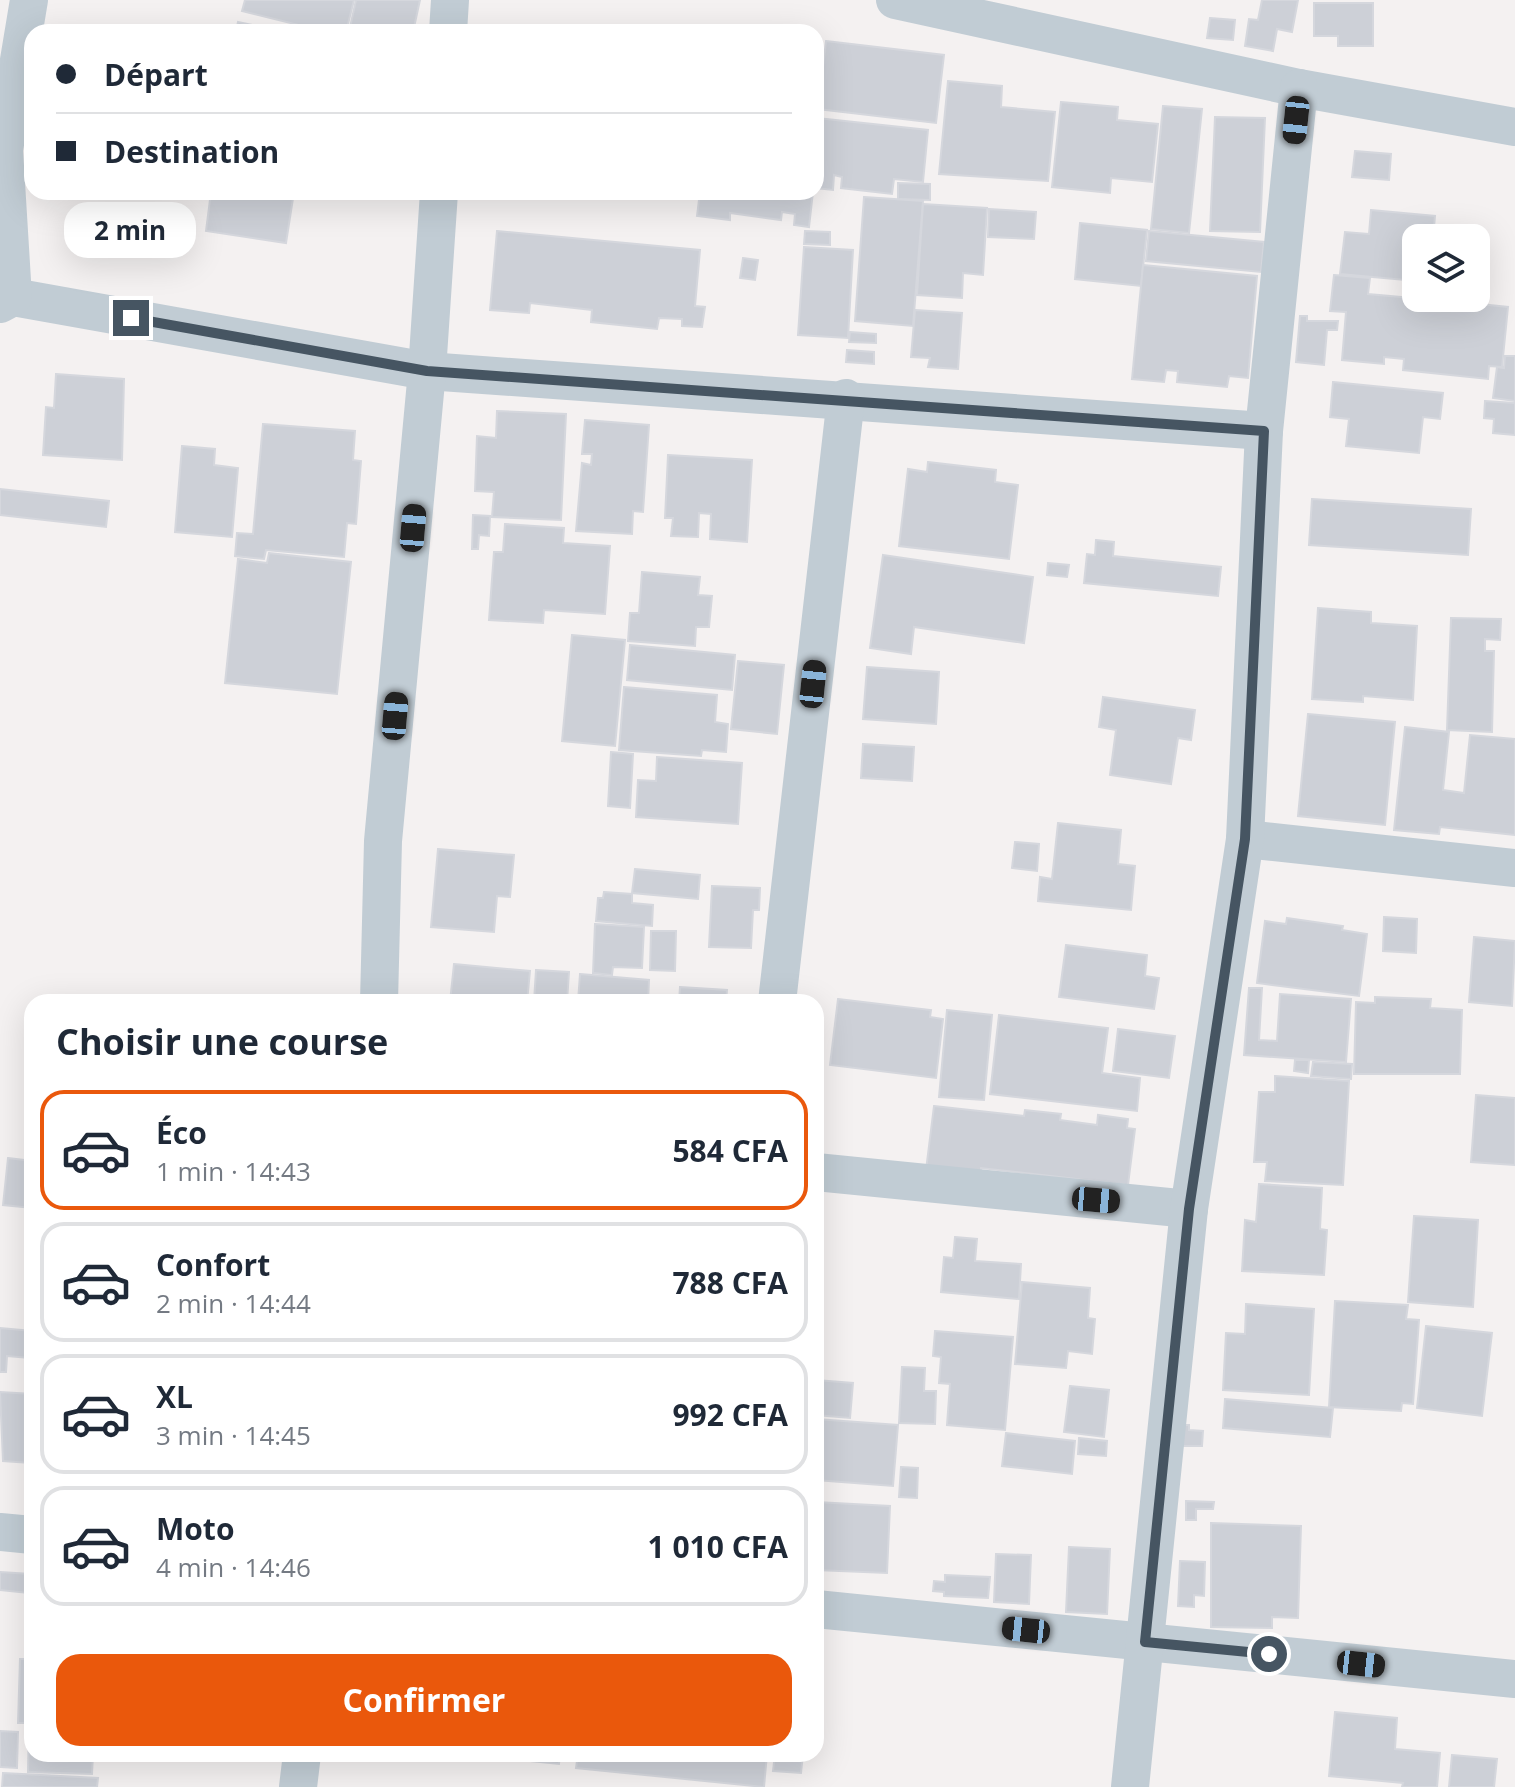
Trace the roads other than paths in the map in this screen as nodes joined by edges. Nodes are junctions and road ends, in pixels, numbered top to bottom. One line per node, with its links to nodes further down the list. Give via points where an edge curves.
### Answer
1 (29, 0): 4 (street)
2 (450, 0): 5 (street)
3 (895, 0): 7 (street)
4 (25, 24)
5 (448, 24)
6 (24, 30): 10 (street, via 4,150)
7 (1299, 88): 8 (street); 13 (street)
8 (1515, 127)
9 (438, 200): 11 (street)
10 (6, 300): 11 (street)
11 (427, 371): 12 (street); 16 (street, via 383,841)
12 (846, 398): 13 (street); 17 (street)
13 (1264, 431): 14 (street)
14 (1245, 839): 15 (street); 19 (street)
15 (1515, 868)
16 (379, 994)
17 (778, 994)
18 (824, 1173): 19 (street)
19 (1189, 1209): 23 (street)
20 (0, 1532): 21 (street)
21 (24, 1534)
22 (824, 1610): 23 (street)
23 (1145, 1642): 24 (street); 27 (street)
24 (1515, 1679)
25 (301, 1762): 26 (street)
26 (298, 1787)
27 (1130, 1787)

